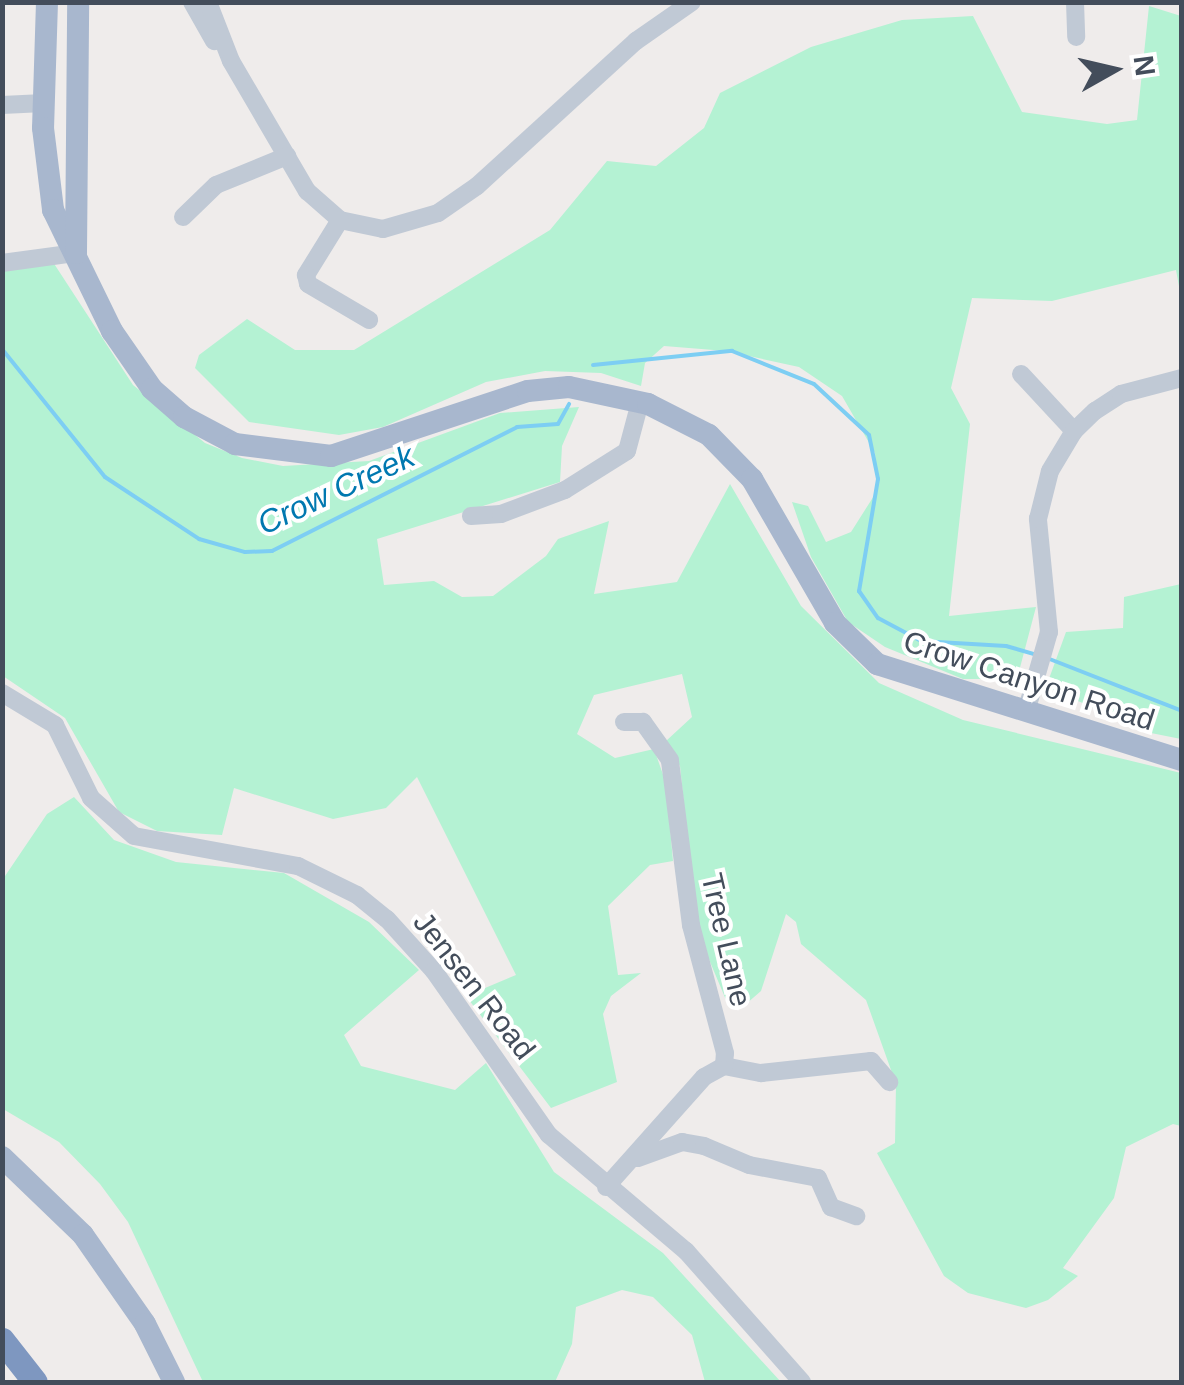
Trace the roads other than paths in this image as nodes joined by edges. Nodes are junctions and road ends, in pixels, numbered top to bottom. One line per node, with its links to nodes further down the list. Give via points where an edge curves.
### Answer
1 (47, 2): 10 (main road, Crow Canyon Road)
2 (78, 2): 7 (main road, Crow Canyon Road)
3 (192, 2): 9 (street)
4 (208, 2): 9 (street)
5 (1075, 2): 8 (street)
6 (680, 5): 15 (street, via 438,213 383,229)
7 (77, 34): 10 (main road, via 66,48 63,81); 13 (main road, Crow Canyon Road)
8 (1076, 37)
9 (231, 62): 12 (street)
10 (44, 103): 11 (street); 13 (main road, via 60,118); 16 (main road, Crow Canyon Road, via 46,182)
11 (2, 105)
12 (287, 156): 14 (street, via 216,185); 15 (street, via 307,192)
13 (76, 203): 16 (main road, Crow Canyon Road)
14 (182, 217)
15 (340, 220): 18 (street, via 306,274 308,284)
16 (76, 252): 17 (street); 21 (main road, Crow Canyon Road, via 112,332 152,389 184,417 236,444 306,456 356,452 528,391 569,388)
17 (2, 263)
18 (368, 320)
19 (1021, 374): 22 (street)
20 (1182, 378): 22 (street, via 1120,394)
21 (640, 402): 23 (street, via 627,451 565,490 501,514); 25 (main road, Crow Canyon Road, via 709,435 752,479 835,622 877,664)
22 (1074, 431): 25 (street, via 1040,507 1050,616)
23 (471, 516)
24 (2, 693): 32 (street, Jensen Road, via 56,725 91,798 134,836 298,866 388,919 434,971 549,1135)
25 (1026, 712): 27 (main road, Crow Canyon Road)
26 (624, 722): 28 (street, Tree Lane, via 643,722 670,760 688,908)
27 (1182, 760)
28 (724, 1066): 29 (street, via 761,1073 870,1061); 31 (street, via 704,1077)
29 (889, 1082)
30 (2, 1157): 36 (main road, via 83,1236 145,1324)
31 (632, 1157): 32 (street); 33 (street, via 682,1142 704,1146 750,1165 818,1178 831,1207)
32 (606, 1186): 37 (street, Jensen Road, via 686,1251)
33 (856, 1216)
34 (2, 1340): 35 (highway)
35 (35, 1382)
36 (174, 1382)
37 (802, 1382)

